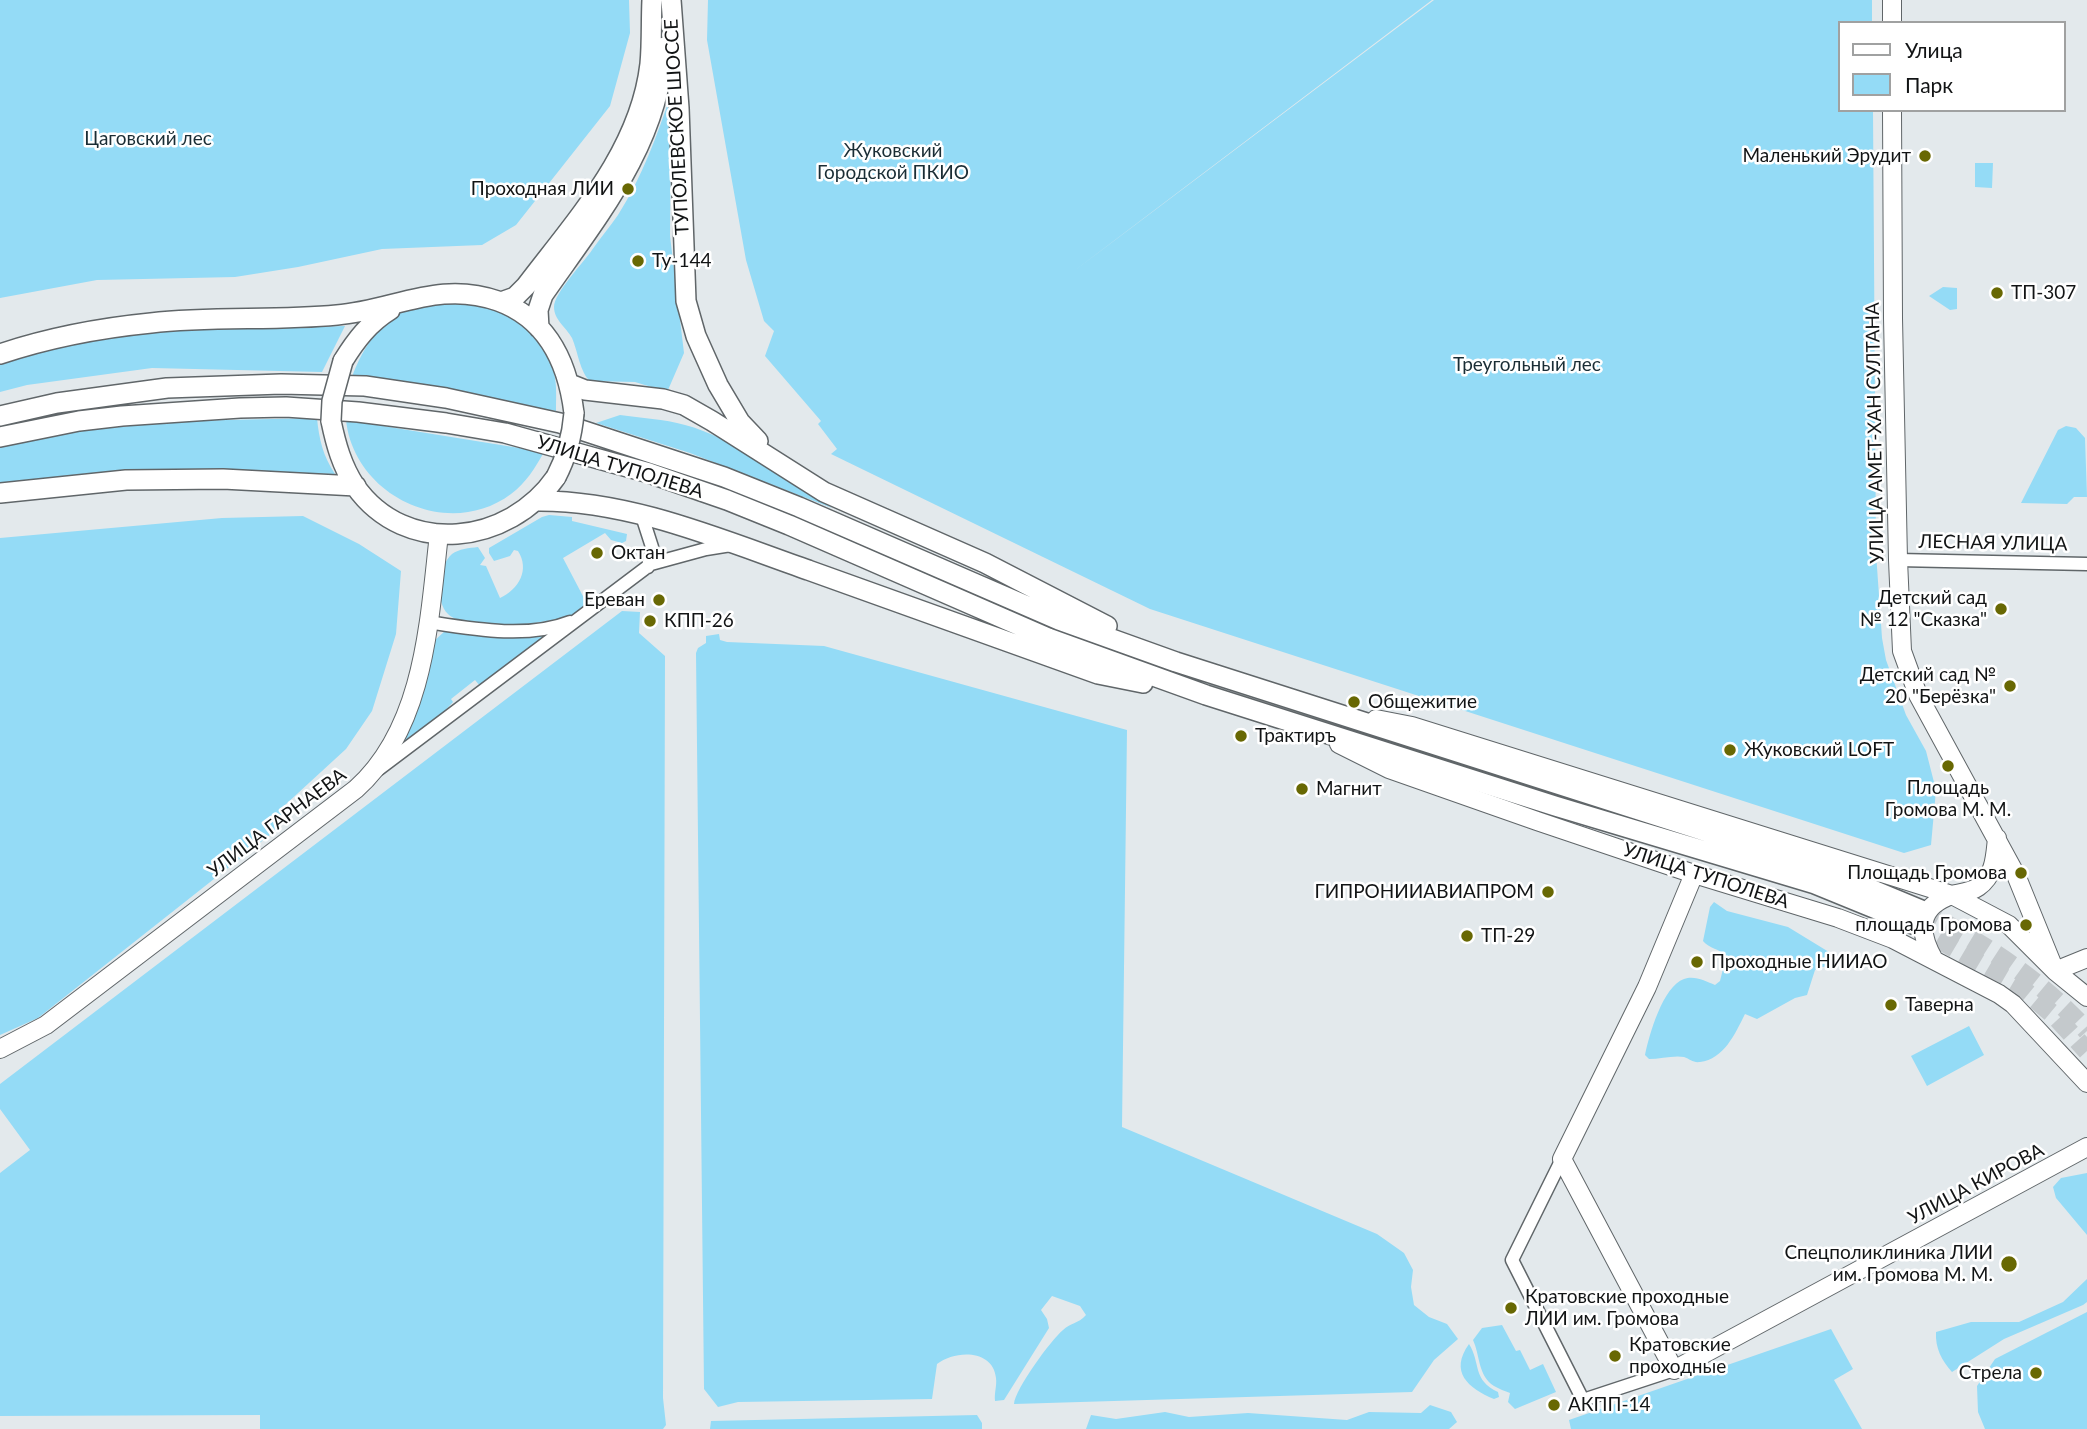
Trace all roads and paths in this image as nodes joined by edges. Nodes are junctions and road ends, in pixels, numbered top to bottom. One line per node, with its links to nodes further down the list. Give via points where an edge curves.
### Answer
1 (652, 0): 8 (main road, ТУПОЛЕВСКОЕ ШОССЕ, via 650,65 626,140 599,189 526,286)
2 (665, 0): 9 (main road, ТУПОЛЕВСКОЕ ШОССЕ, via 663,68 652,113 634,158 611,197 543,295)
3 (671, 0): 14 (main road, ТУПОЛЕВСКОЕ ШОССЕ, via 685,301 718,386 740,422)
4 (1892, 0): 5 (main road)
5 (1892, 21)
6 (1892, 112): 21 (main road, УЛИЦА АМЕТ-ХАН СУЛТАНА)
7 (403, 302): 8 (main road, via 452,292); 10 (main road, via 335,315 152,322); 15 (main road, bridge, via 365,330 335,380 331,421 339,455)
8 (501, 302): 9 (main road)
9 (539, 328): 11 (main road, via 553,344)
10 (0, 354)
11 (570, 384): 14 (main road, via 684,405); 17 (main road, bridge, via 574,413 566,457)
12 (0, 416): 26 (main road, УЛИЦА ТУПОЛЕВА, via 167,388 365,386 446,398 560,423 724,477 1059,620)
13 (0, 437): 27 (main road, УЛИЦА ТУПОЛЕВА, via 122,416 286,407 358,412 505,433 727,500 1048,638)
14 (791, 473): 26 (main road, УЛИЦА ТУПОЛЕВА, via 985,563)
15 (356, 486): 16 (main road, via 222,478 126,480); 19 (main road, via 376,507 401,523)
16 (0, 493)
17 (537, 501): 18 (main road, УЛИЦА ТУПОЛЕВА); 19 (main road, via 499,526)
18 (642, 516): 20 (main road, УЛИЦА ТУПОЛЕВА); 23 (street, via 652,547)
19 (439, 534): 25 (main road, УЛИЦА ГАРНАЕВА)
20 (734, 544): 23 (street); 27 (main road, УЛИЦА ТУПОЛЕВА, via 1098,674)
21 (1898, 560): 22 (street, ЛЕСНАЯ УЛИЦА); 30 (main road, УЛИЦА АМЕТ-ХАН СУЛТАНА, via 1902,651 1918,695)
22 (2087, 564)
23 (648, 567): 24 (street)
24 (583, 616): 25 (street, via 548,628 521,630); 29 (street)
25 (428, 622): 29 (main road, УЛИЦА ГАРНАЕВА, via 414,693 390,751)
26 (1176, 663): 28 (main road, УЛИЦА ТУПОЛЕВА)
27 (1206, 695): 28 (main road, УЛИЦА ТУПОЛЕВА)
28 (1294, 712): 31 (main road, УЛИЦА ТУПОЛЕВА, via 1389,769); 32 (main road, УЛИЦА ТУПОЛЕВА, via 1412,726); 33 (main road, УЛИЦА ТУПОЛЕВА, via 1555,806)
29 (374, 773): 39 (main road, УЛИЦА ГАРНАЕВА, via 46,1025)
30 (1997, 838): 32 (main road, via 1995,865 1988,876 1977,888); 37 (main road, УЛИЦА АМЕТ-ХАН СУЛТАНА)
31 (1694, 874): 35 (main road, УЛИЦА ТУПОЛЕВА, via 1838,918); 42 (main road, via 1647,987)
32 (1952, 895): 35 (main road, via 1936,901 1923,922 1925,945); 37 (main road, УЛИЦА ТУПОЛЕВА, via 2009,925)
33 (1917, 917)
34 (2087, 958): 37 (main road)
35 (1934, 960): 40 (main road, УЛИЦА ТУПОЛЕВА, via 1999,994 2022,1012)
36 (2087, 970): 38 (main road)
37 (2054, 971): 38 (main road, УЛИЦА ТУПОЛЕВА)
38 (2086, 996)
39 (0, 1049)
40 (2087, 1084)
41 (2086, 1147): 43 (main road, УЛИЦА КИРОВА)
42 (1562, 1159): 43 (main road); 43 (street, УЛИЦА КИРОВА, via 1512,1260 1583,1400)
43 (1674, 1370)

